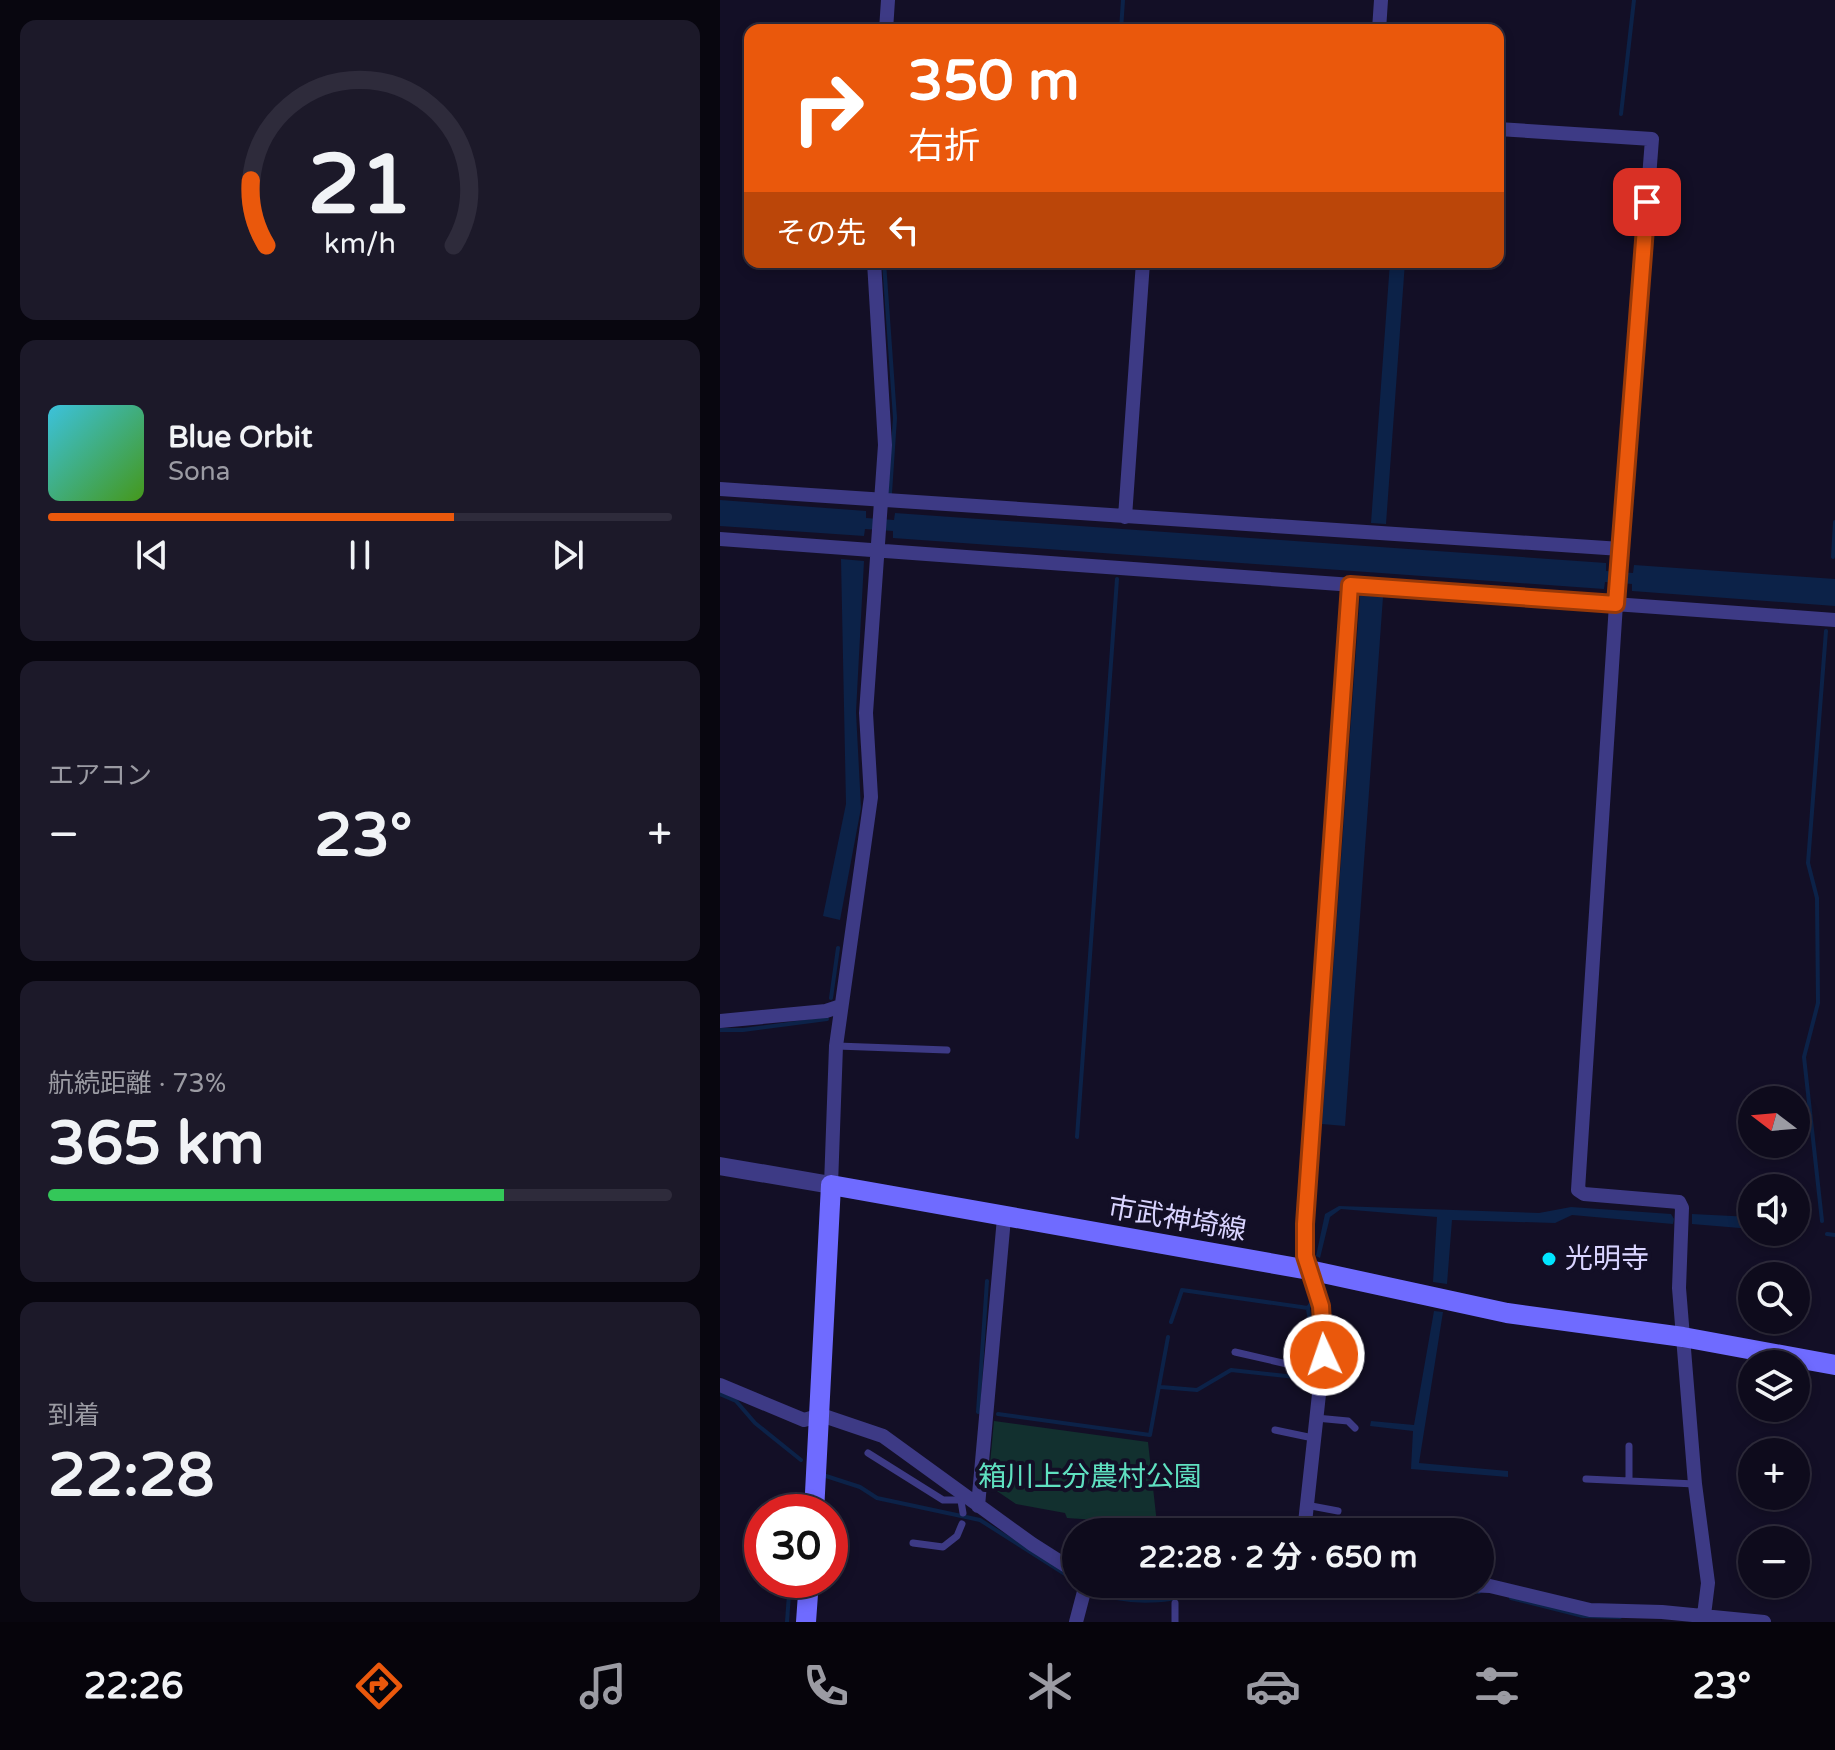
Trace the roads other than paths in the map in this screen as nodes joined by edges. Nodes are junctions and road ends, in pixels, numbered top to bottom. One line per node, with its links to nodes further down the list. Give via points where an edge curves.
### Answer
1 (888, 0): 3 (street)
2 (1381, 0): 4 (street)
3 (886, 24)
4 (1379, 24)
5 (1504, 129): 13 (street, via 1652,139)
6 (874, 268): 9 (street, via 885,445)
7 (1143, 268): 10 (street)
8 (720, 489): 9 (street)
9 (880, 501): 10 (street); 12 (street)
10 (1125, 517): 13 (street)
11 (720, 539): 12 (street)
12 (877, 548): 14 (street); 17 (street, via 866,713 872,760 869,831)
13 (1621, 549): 15 (street)
14 (1350, 585): 15 (street); 24 (street, via 1305,1224)
15 (1616, 604): 16 (street); 25 (street, via 1578,1190 1679,1202)
16 (1835, 620)
17 (841, 1006): 18 (street); 19 (street)
18 (720, 1021)
19 (836, 1046): 20 (lane); 22 (street)
20 (947, 1050)
21 (720, 1166): 22 (street)
22 (831, 1185): 23 (main road, 市武神埼線); 30 (main road)
23 (1004, 1218): 24 (main road, 市武神埼線); 41 (street)
24 (1309, 1270): 25 (main road, 市武神埼線, via 1507,1313); 28 (street, via 1324,1328)
25 (1683, 1337): 27 (main road, 市武神埼線); 39 (street)
26 (1235, 1352): 28 (lane)
27 (1835, 1365)
28 (1323, 1372): 31 (street)
29 (720, 1385): 30 (street, via 804,1420)
30 (821, 1415): 40 (main road); 41 (street, via 883,1436)
31 (1316, 1418): 32 (lane, via 1348,1421); 34 (street)
32 (1355, 1428)
33 (1275, 1430): 34 (lane)
34 (1313, 1438): 42 (street)
35 (1629, 1446): 38 (lane)
36 (868, 1453): 41 (lane, via 943,1500)
37 (1586, 1479): 38 (lane)
38 (1629, 1480): 39 (lane)
39 (1695, 1484): 52 (street, via 1708,1583)
40 (815, 1494)
41 (968, 1505): 47 (street)
42 (1304, 1505): 43 (lane); 44 (street)
43 (1338, 1511)
44 (1304, 1518)
45 (962, 1524): 46 (lane, via 943,1547)
46 (913, 1543)
47 (1062, 1563)
48 (1494, 1587): 53 (street, via 1590,1610)
49 (808, 1598): 54 (main road)
50 (1082, 1598): 55 (street)
51 (1175, 1603): 56 (lane)
52 (1704, 1615): 53 (street); 57 (street)
53 (1662, 1617)
54 (806, 1622)
55 (1076, 1622)
56 (1175, 1622)
57 (1764, 1622)

